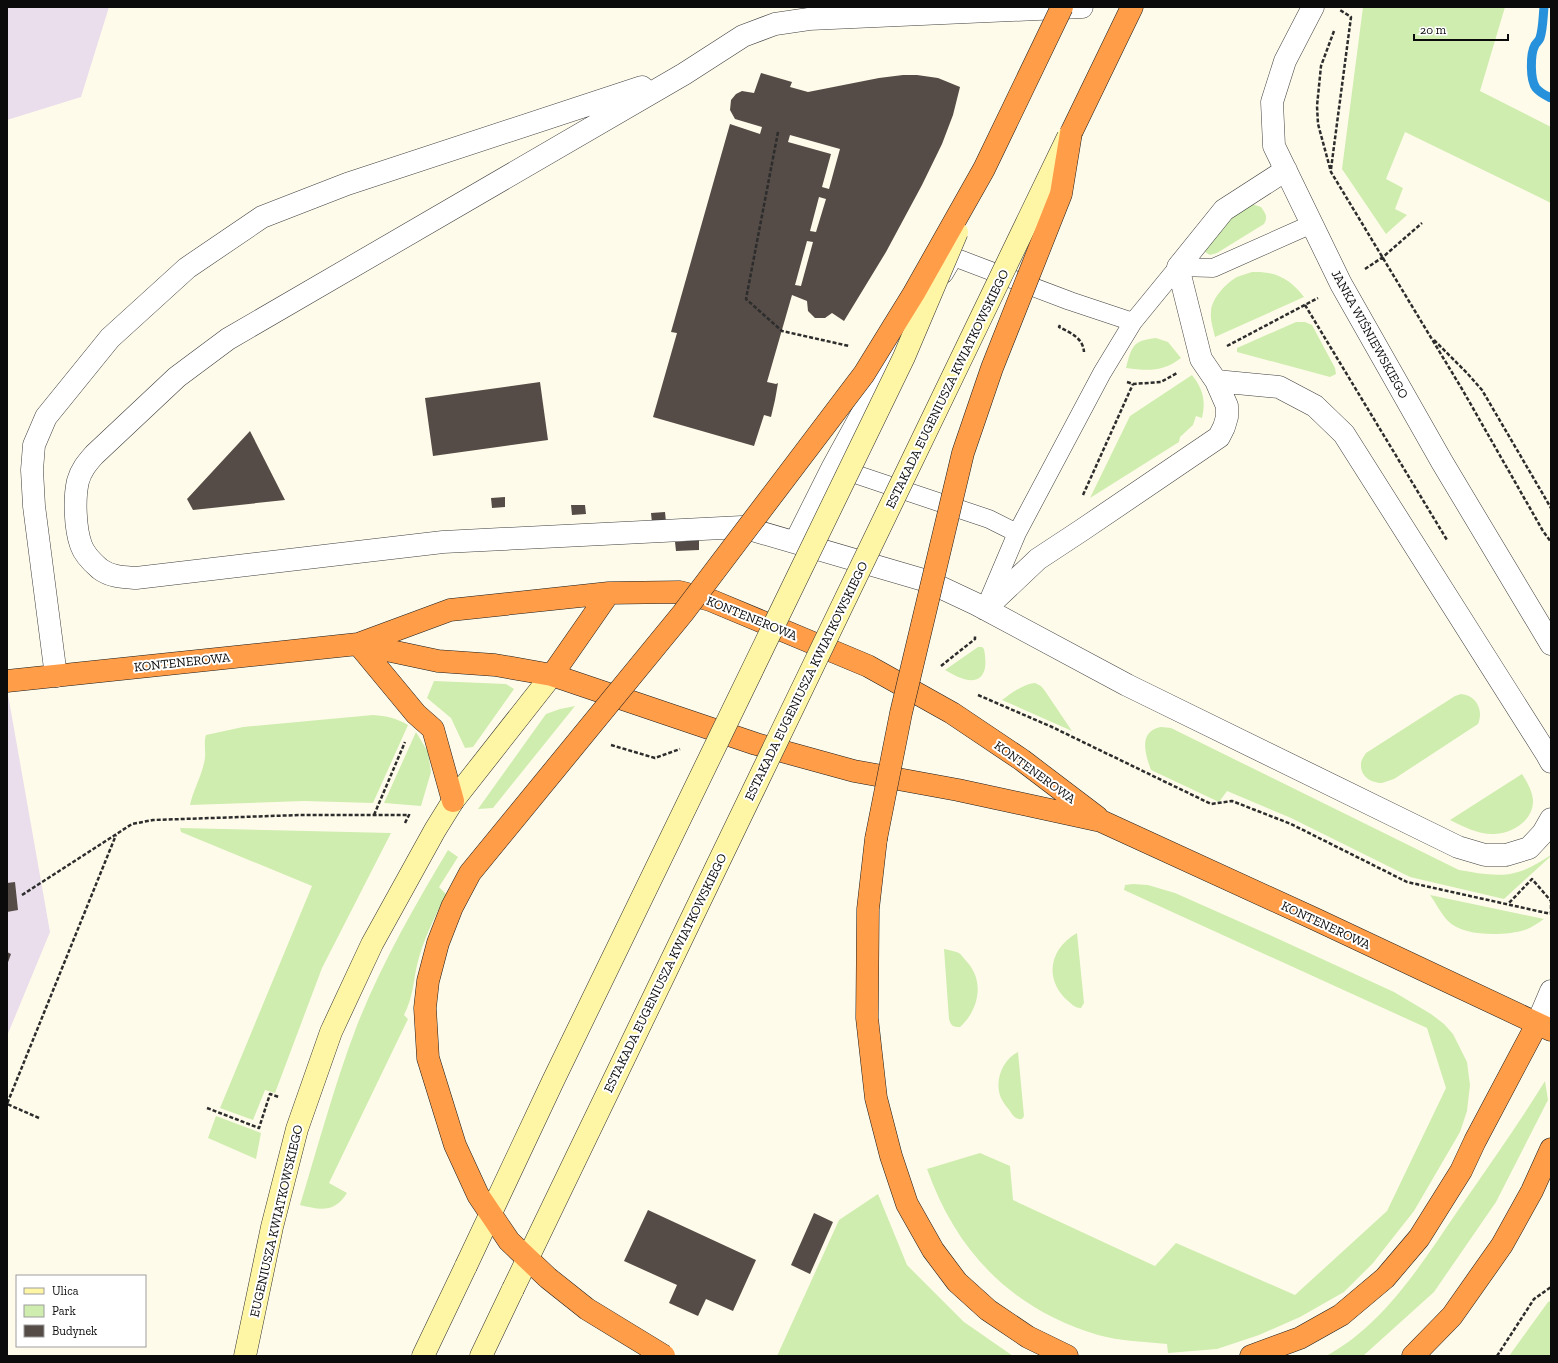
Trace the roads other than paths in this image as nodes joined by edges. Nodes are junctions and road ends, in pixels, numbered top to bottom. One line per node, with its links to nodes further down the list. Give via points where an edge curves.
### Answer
1 (1062, 7): 7 (highway, bridge)
2 (1082, 7): 5 (street, via 809,18 775,24 743,36)
3 (1132, 7): 6 (highway, ESTAKADA EUGENIUSZA KWIATKOWSKIEGO)
4 (1313, 7): 8 (street, JANKA WIŚNIEWSKIEGO, via 1285,61 1272,102 1274,146)
5 (684, 74): 15 (street, via 228,339 176,377 84,466 78,481 76,504 81,546 101,570 116,576 136,578 443,542 742,527); 21 (street, via 347,184 262,217 187,268 110,338 46,417 34,445 34,506)
6 (1070, 133): 32 (main road, ESTAKADA EUGENIUSZA KWIATKOWSKIEGO, bridge); 34 (highway, bridge, via 1061,194 992,368 963,453 901,713 876,839 868,909 867,1011 876,1098 891,1156 907,1204 933,1250 957,1282 988,1310 1028,1337)
7 (984, 169): 31 (main road, bridge, via 904,358 553,1080); 33 (highway, bridge, via 914,293 864,374 683,613 470,873 452,907 438,943 428,981 425,1008 428,1058 455,1145 478,1195 509,1241 548,1278 587,1309)
8 (1286, 170): 9 (street, JANKA WIŚNIEWSKIEGO); 10 (street, via 1224,210)
9 (1312, 224): 10 (lane, via 1213,268); 19 (street, JANKA WIŚNIEWSKIEGO, via 1341,284 1434,448)
10 (1178, 267): 11 (lane); 12 (street, via 1201,359)
11 (1133, 322): 13 (lane, via 954,257 883,371); 14 (lane, via 1102,373)
12 (1216, 381): 17 (street, via 1227,406 1227,417 1219,437 1038,559); 23 (street, via 1279,387 1315,406 1344,434)
13 (831, 466): 14 (lane, via 989,519); 15 (lane)
14 (1017, 533): 17 (lane)
15 (793, 542): 17 (street, via 927,581)
16 (609, 593): 18 (highway, KONTENEROWA, via 450,610); 20 (highway); 26 (highway, KONTENEROWA, via 680,592 710,600 868,666 952,713 1022,760)
17 (985, 609): 25 (street, via 1128,685 1458,847 1485,855 1506,855 1523,850 1529,848 1543,833)
18 (358, 644): 20 (highway, KONTENEROWA, via 438,661 495,665); 21 (highway, KONTENEROWA); 24 (highway, via 416,714 432,729)
19 (1551, 644)
20 (552, 675): 24 (main road, EUGENIUSZA KWIATKOWSKIEGO); 26 (highway, KONTENEROWA, via 756,744 854,771 958,790)
21 (56, 676): 22 (highway, KONTENEROWA)
22 (7, 681)
23 (1551, 762)
24 (454, 801): 30 (main road, EUGENIUSZA KWIATKOWSKIEGO, via 435,830 372,944 331,1032 297,1129 272,1227)
25 (1551, 819)
26 (1101, 821): 28 (highway, KONTENEROWA)
27 (1551, 991): 28 (street)
28 (1544, 1027): 35 (highway, via 1475,1141 1461,1172 1419,1238 1385,1278 1341,1315 1300,1338)
29 (1551, 1149): 36 (highway, via 1532,1191 1502,1245 1452,1316)
30 (245, 1356)
31 (423, 1356)
32 (481, 1356)
33 (664, 1356)
34 (1067, 1356)
35 (1251, 1356)
36 (1413, 1356)

